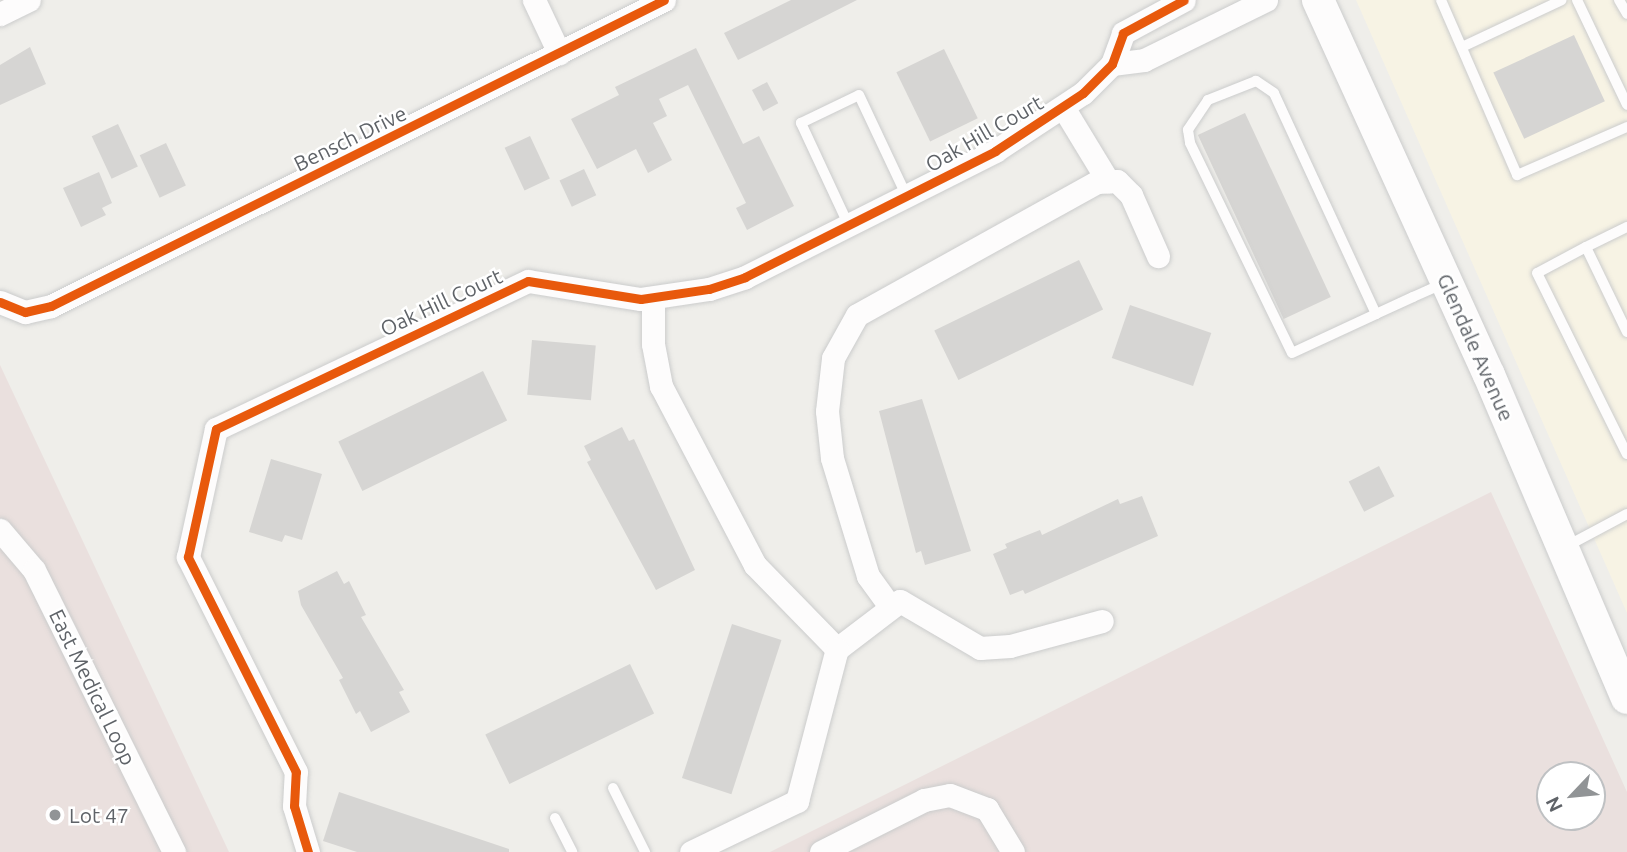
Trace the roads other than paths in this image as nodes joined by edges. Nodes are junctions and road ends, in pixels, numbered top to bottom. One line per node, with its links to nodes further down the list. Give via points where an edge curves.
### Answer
1 (29, 0): 11 (street)
2 (534, 0): 14 (street)
3 (664, 0): 14 (street, Bensch Drive)
4 (1184, 0): 15 (street, Oak Hill Court, via 1123,33)
5 (1266, 0): 15 (street, via 1144,60)
6 (1318, 0): 25 (main road, Glendale Avenue)
7 (1441, 0): 13 (lane)
8 (1562, 0): 9 (lane); 13 (lane)
9 (1575, 0): 16 (lane)
10 (1619, 0): 12 (lane)
11 (0, 14)
12 (1627, 14)
13 (1462, 47): 18 (lane, via 1517,175)
14 (559, 53): 27 (street, Bensch Drive, via 51,306 25,312)
15 (1112, 64): 17 (street, Oak Hill Court)
16 (1627, 104)
17 (1063, 107): 19 (street, Oak Hill Court); 20 (street, Oak Hill Court)
18 (1627, 127)
19 (1108, 181): 24 (street, Oak Hill Court, via 1117,181 1131,195); 34 (street, via 1097,182 872,302 841,340 829,384 832,458 868,576)
20 (907, 197): 21 (street, Oak Hill Court); 21 (lane, via 859,95 801,123)
21 (849, 226): 26 (street, Oak Hill Court, via 733,281)
22 (1627, 227): 23 (lane)
23 (1586, 247): 29 (lane); 30 (lane, via 1537,272)
24 (1157, 256)
25 (1447, 281): 28 (lane); 33 (main road, Glendale Avenue)
26 (653, 298): 36 (street, via 653,344 661,386 755,565); 41 (street, Oak Hill Court, via 528,281 216,429 188,557 296,772 294,806)
27 (0, 302)
28 (1376, 314): 28 (lane, via 1292,353 1191,143 1188,130 1208,100 1256,81 1274,93)
29 (1627, 332)
30 (1627, 454)
31 (1627, 514): 33 (lane)
32 (0, 530): 40 (street, East Medical Loop, via 34,570)
33 (1564, 547): 37 (main road, Glendale Avenue)
34 (890, 605): 35 (street, via 900,601 980,648 1010,646); 36 (street)
35 (1102, 621)
36 (838, 649): 44 (street, via 797,802)
37 (1627, 698)
38 (613, 788): 43 (lane)
39 (555, 818): 42 (lane)
40 (174, 852)
41 (308, 852)
42 (572, 852)
43 (645, 852)
44 (691, 852)
45 (821, 852): 46 (street, via 941,795 981,803)
46 (1013, 852)

